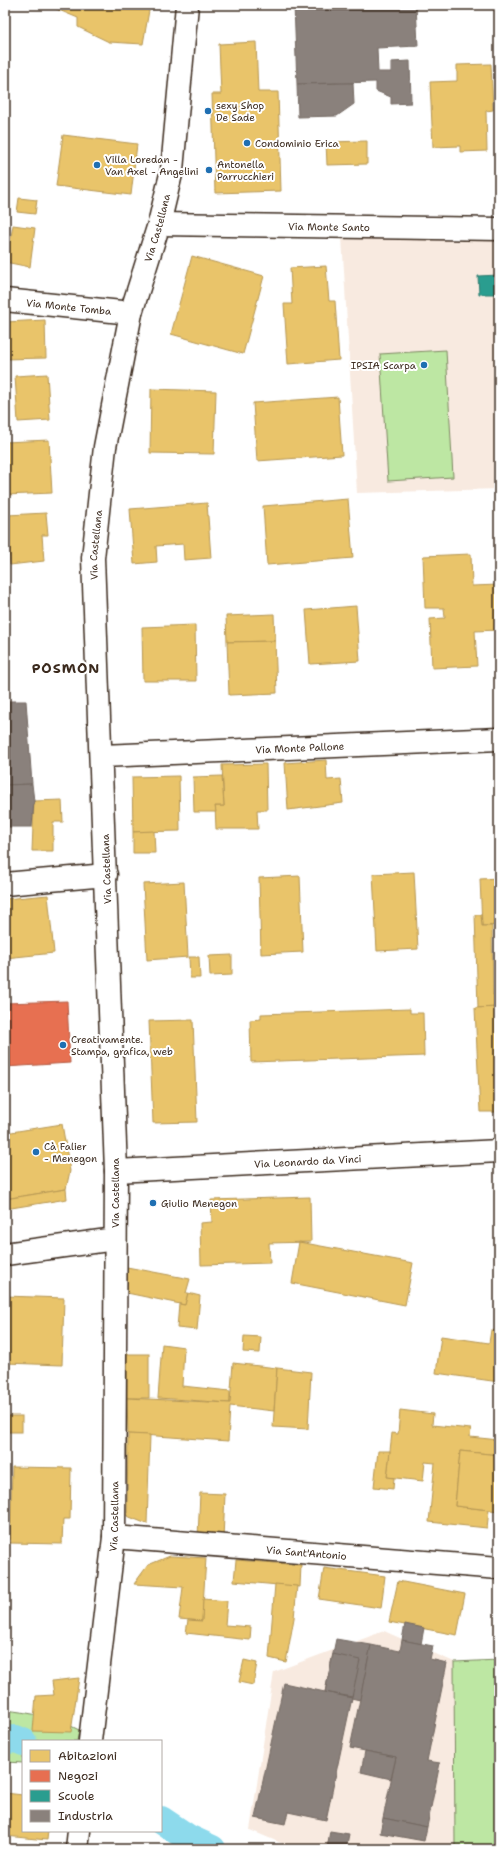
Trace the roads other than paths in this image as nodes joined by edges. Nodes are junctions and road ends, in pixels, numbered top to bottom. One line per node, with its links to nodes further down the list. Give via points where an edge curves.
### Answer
1 (187, 5): 2 (street, Via Castellana, via 172,170)
2 (159, 224): 3 (street, Via Monte Santo); 5 (street, Via Castellana)
3 (499, 229)
4 (5, 300): 5 (street, Via Monte Tomba)
5 (131, 313): 7 (street, Via Castellana, via 105,447 94,558)
6 (499, 739): 7 (street, Via Monte Pallone)
7 (102, 756): 8 (street, Via Castellana)
8 (106, 875): 9 (street); 11 (street, Via Castellana)
9 (5, 884)
10 (499, 1151): 11 (street, Via Leonardo da Vinci)
11 (116, 1172): 12 (street, Via Castellana)
12 (115, 1239): 13 (street); 14 (street, Via Castellana)
13 (5, 1254)
14 (114, 1538): 15 (street, Via Sant'Antonio); 16 (street, Via Castellana)
15 (499, 1568)
16 (90, 1740)
17 (79, 1832): 18 (street)
18 (77, 1849)

